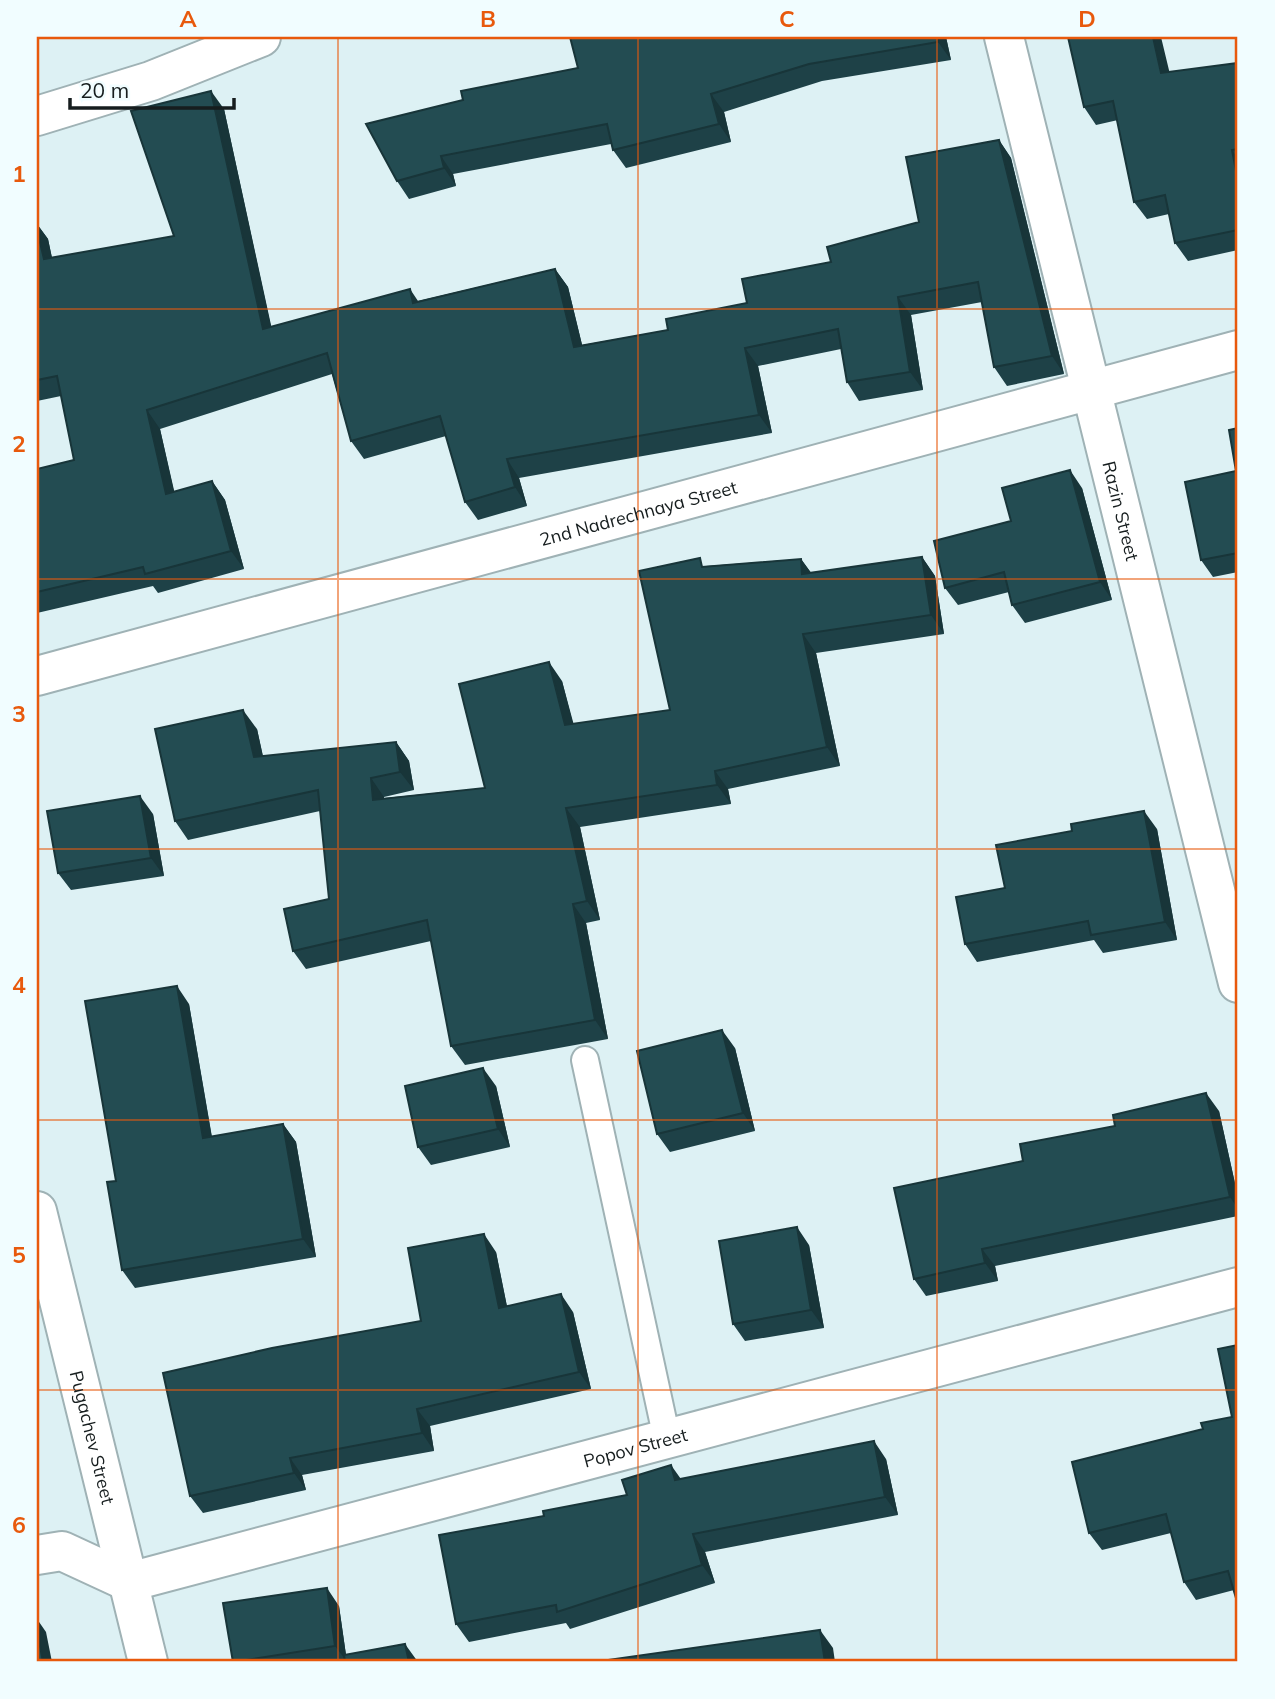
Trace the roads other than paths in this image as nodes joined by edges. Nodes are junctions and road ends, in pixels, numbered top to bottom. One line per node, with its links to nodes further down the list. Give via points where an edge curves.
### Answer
1 (261, 37): 3 (street, via 151,81)
2 (1004, 37): 5 (street, Razin Street)
3 (37, 116)
4 (1238, 351): 5 (street, 2nd Nadrechnaya Street)
5 (1091, 388): 6 (street, 2nd Nadrechnaya Street); 7 (street, Razin Street)
6 (37, 676)
7 (1238, 983)
8 (585, 1060): 11 (lane)
9 (37, 1211): 13 (street, Pugachev Street)
10 (1238, 1287): 11 (street, Popov Street)
11 (667, 1439): 13 (street, Popov Street)
12 (37, 1555): 13 (street, via 62,1551)
13 (129, 1582): 14 (street, Pugachev Street)
14 (148, 1662)

